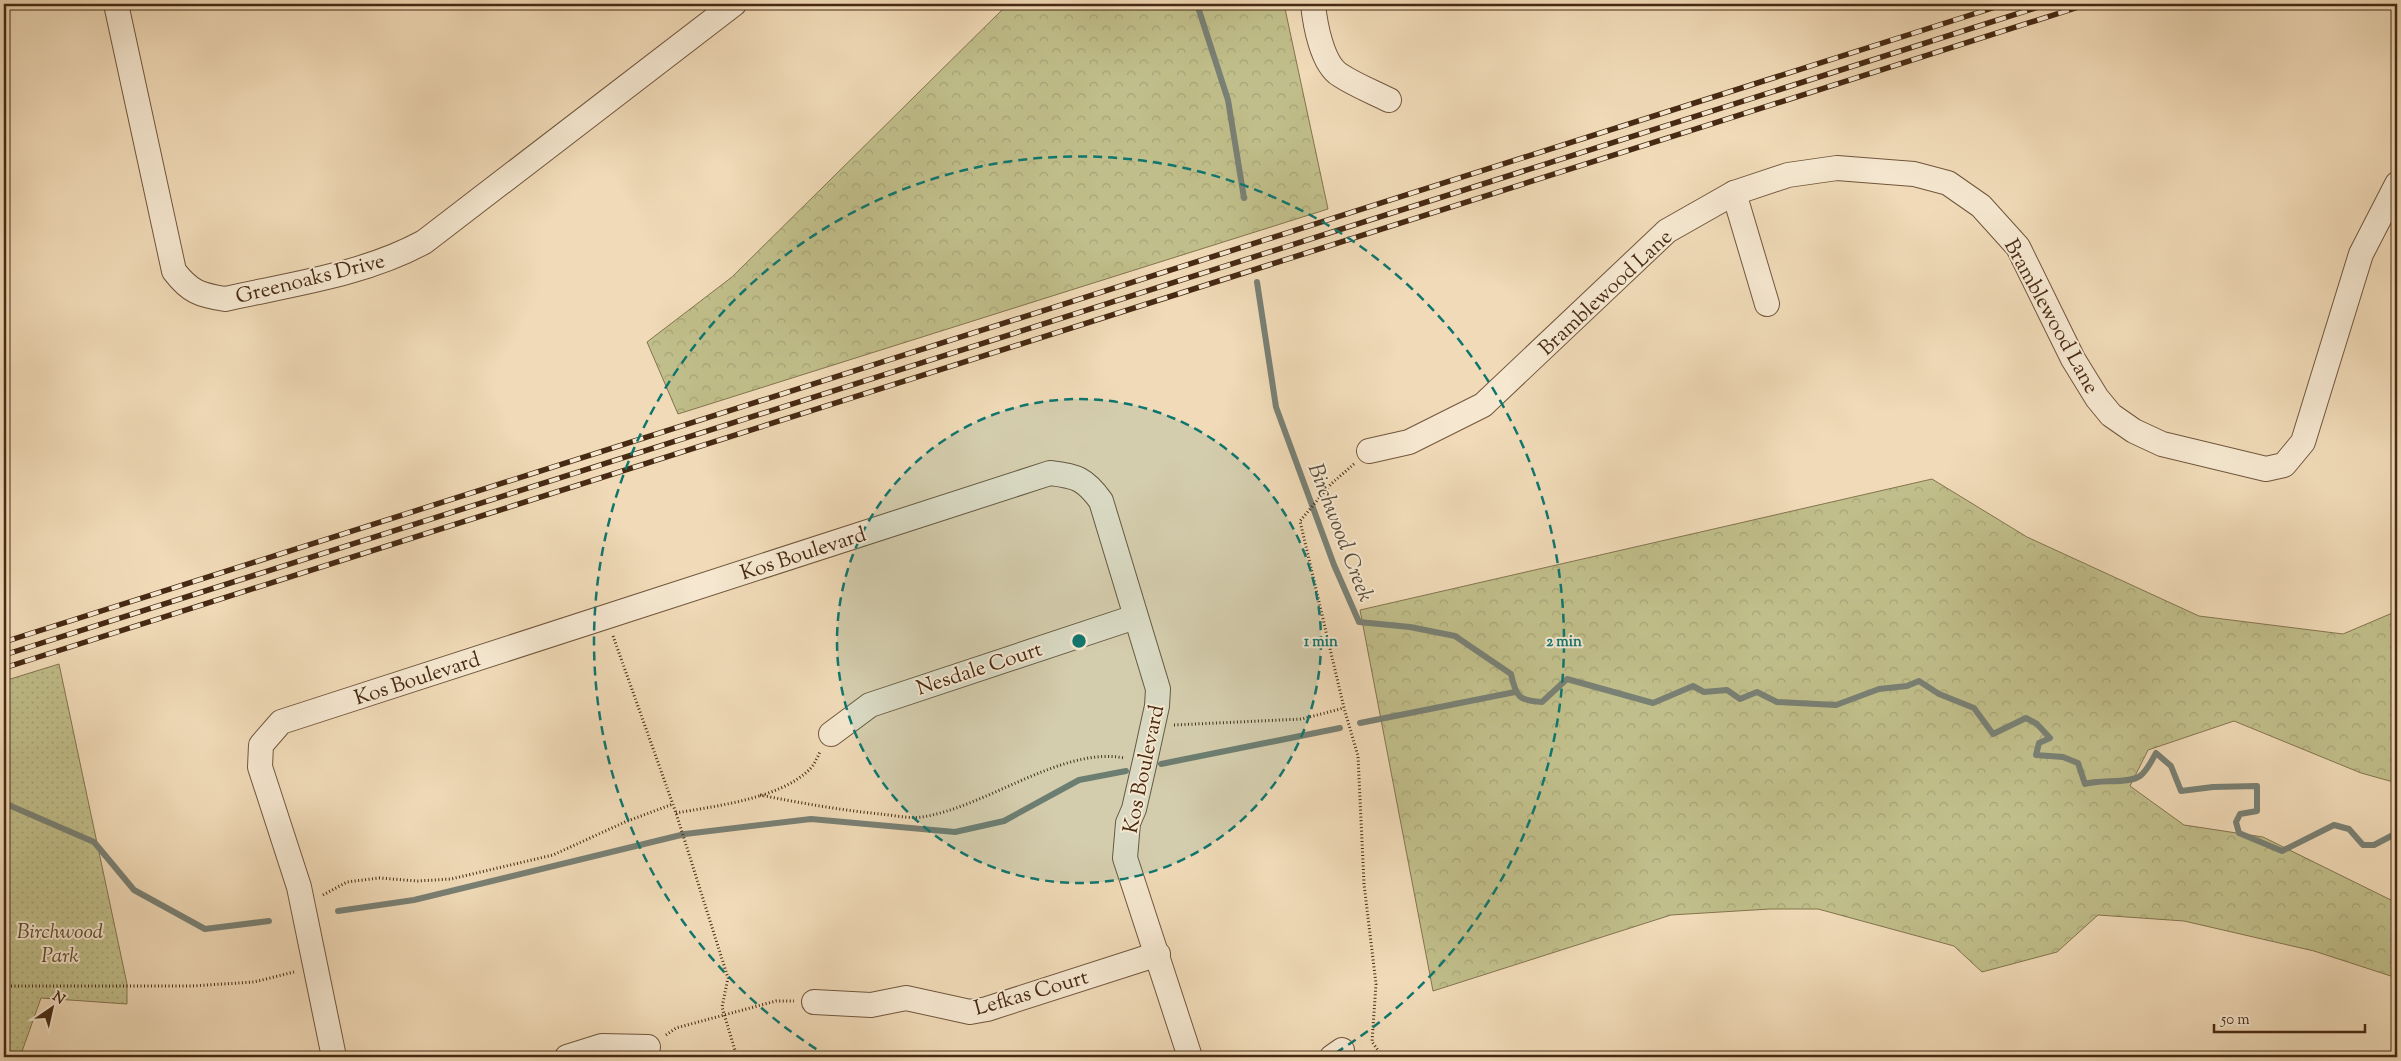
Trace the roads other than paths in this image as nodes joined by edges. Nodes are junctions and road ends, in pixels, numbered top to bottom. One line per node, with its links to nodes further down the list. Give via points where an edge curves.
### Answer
1 (116, 4): 2 (street, Greenoaks Drive, via 174,271 186,286 205,296 225,299 370,267 424,242)
2 (734, 4)
3 (1313, 4): 4 (street, via 1322,49 1338,74)
4 (1389, 100)
5 (2397, 184): 6 (street, Bramblewood Lane, via 2361,254 2303,442 2284,466 2266,468 2162,444 2111,416 2073,359 2018,247 1980,206 1948,183 1914,174 1837,168 1788,175)
6 (1734, 192): 7 (street); 8 (street, Bramblewood Lane, via 1667,231 1482,405 1408,442)
7 (1767, 304)
8 (1369, 451)
9 (1135, 617): 10 (street, Nesdale Court, via 870,705); 11 (street, Kos Boulevard, via 1158,689 1145,761 1128,823 1125,858); 14 (street, Kos Boulevard, via 1101,501 1080,478 1050,473 281,722 261,746 259,759 294,868)
10 (831, 734)
11 (1158, 954): 12 (street, Lefkas Court, via 970,1012 906,998 871,1005); 16 (street, Kos Boulevard)
12 (814, 1002)
13 (648, 1047): 15 (street, via 602,1046)
14 (334, 1057)
15 (567, 1057)
16 (1190, 1057)

